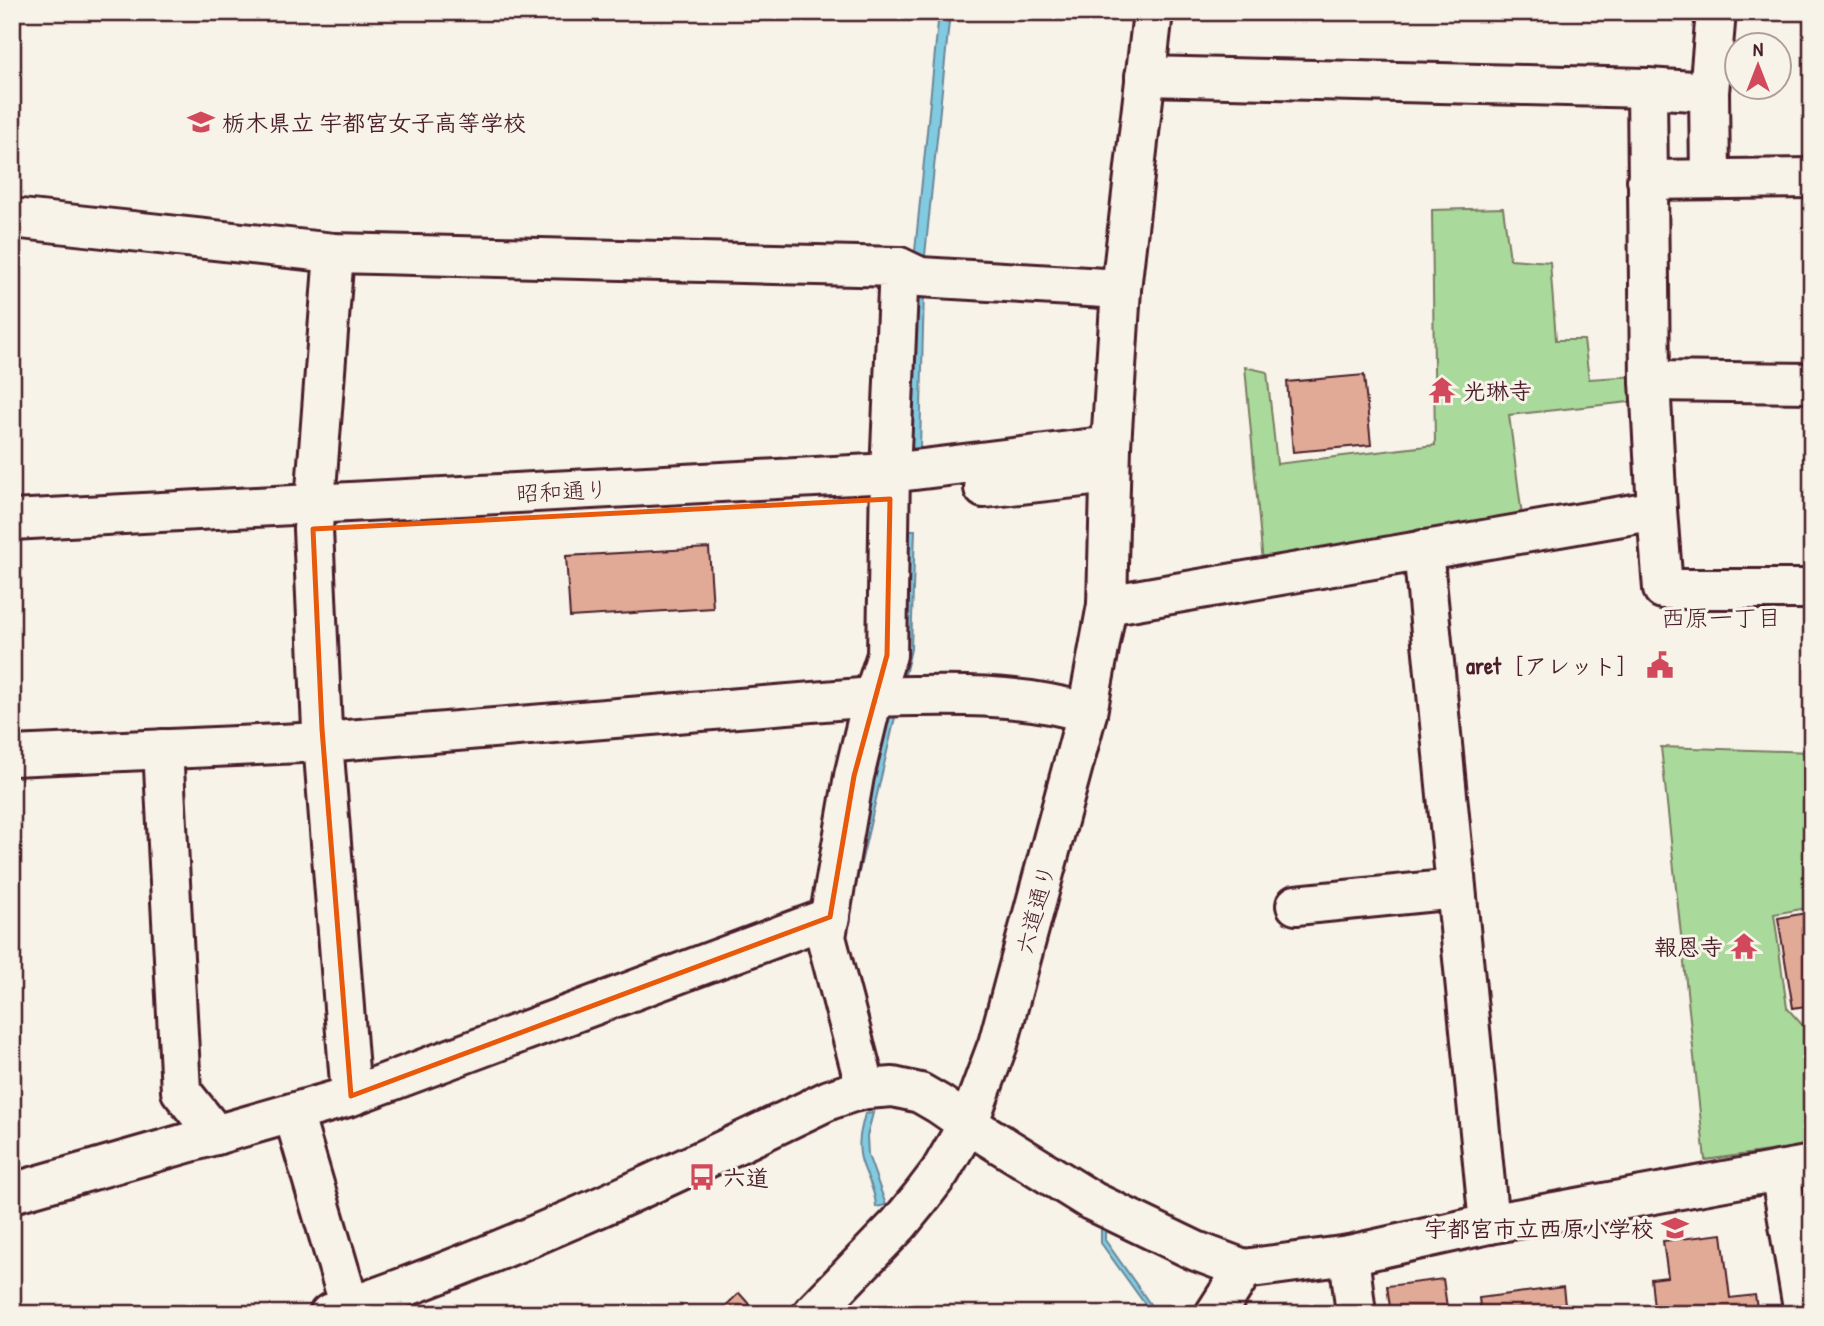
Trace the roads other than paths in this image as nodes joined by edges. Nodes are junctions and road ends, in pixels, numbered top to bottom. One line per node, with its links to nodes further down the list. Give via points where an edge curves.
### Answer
1 (1153, 12): 3 (street, 六道通り)
2 (1716, 12): 5 (street)
3 (1145, 76): 4 (street); 12 (street, 六道通り)
4 (1647, 89): 5 (street); 8 (street)
5 (1709, 92): 6 (street)
6 (1710, 178): 7 (street); 8 (street)
7 (1812, 178)
8 (1647, 180): 13 (street)
9 (12, 218): 10 (street)
10 (334, 253): 11 (street); 18 (street)
11 (899, 267): 12 (street, via 920,277); 16 (street)
12 (1121, 289): 15 (street, 六道通り)
13 (1650, 381): 14 (street); 17 (street)
14 (1812, 383)
15 (1111, 460): 16 (street, 昭和通り); 23 (street, 六道通り)
16 (890, 486): 18 (street, 昭和通り); 24 (street, via 887,655)
17 (1657, 510): 21 (street); 22 (street, via 1663,589)
18 (314, 517): 19 (street, 昭和通り); 20 (street, 昭和通り); 26 (street)
19 (12, 520)
20 (12, 543)
21 (1423, 550): 23 (street); 29 (street)
22 (1812, 589)
23 (1107, 605): 25 (street, 六道通り)
24 (873, 697): 25 (street, via 959,695); 26 (street); 31 (street)
25 (1087, 713): 35 (street, 六道通り, via 998,1044)
26 (323, 742): 27 (street); 33 (street)
27 (163, 750): 28 (street); 36 (street, via 181,1091)
28 (12, 756)
29 (1456, 889): 30 (street); 39 (street)
30 (1296, 905)
31 (830, 917): 32 (street, via 826,937); 33 (street)
32 (866, 1089): 35 (street, via 893,1087 920,1093); 42 (street, via 829,1100 524,1241)
33 (351, 1096): 34 (street)
34 (293, 1113): 36 (street); 42 (street)
35 (968, 1124): 41 (street, via 1092,1201); 43 (street, 六道通り, via 940,1172 899,1224)
36 (216, 1135): 38 (street)
37 (1796, 1168): 39 (street); 46 (street)
38 (12, 1193)
39 (1489, 1224): 40 (street)
40 (1349, 1255): 41 (street); 45 (street)
41 (1244, 1269): 44 (street)
42 (339, 1310)
43 (812, 1314)
44 (1215, 1314)
45 (1356, 1314)
46 (1804, 1314)

